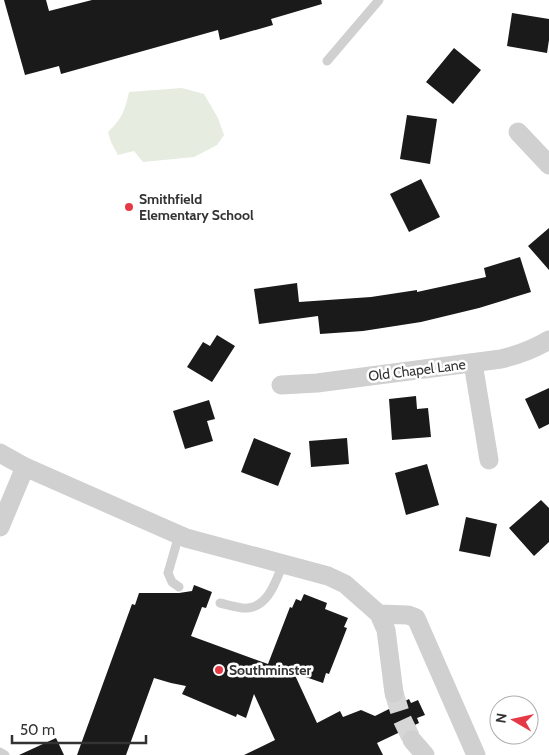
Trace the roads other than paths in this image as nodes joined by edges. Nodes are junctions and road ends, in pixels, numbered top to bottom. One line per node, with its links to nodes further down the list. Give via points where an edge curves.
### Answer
1 (379, 0): 2 (lane)
2 (326, 61)
3 (518, 132): 4 (street)
4 (549, 165)
5 (549, 340): 6 (street, Old Chapel Lane, via 515,356)
6 (473, 363): 7 (street, Old Chapel Lane); 9 (street)
7 (281, 385)
8 (0, 453): 10 (street)
9 (489, 460)
10 (25, 467): 11 (street); 12 (street)
11 (0, 527)
12 (179, 535): 13 (street); 14 (lane, via 168,573)
13 (283, 564): 15 (lane, via 270,592 259,605 247,608); 16 (street, via 345,584)
14 (179, 587)
15 (220, 603)
16 (379, 614): 17 (street, via 386,630); 22 (street, via 416,618)
17 (394, 693)
18 (412, 740): 21 (street)
19 (0, 752): 20 (lane)
20 (5, 755)
21 (425, 755)
22 (476, 755)

